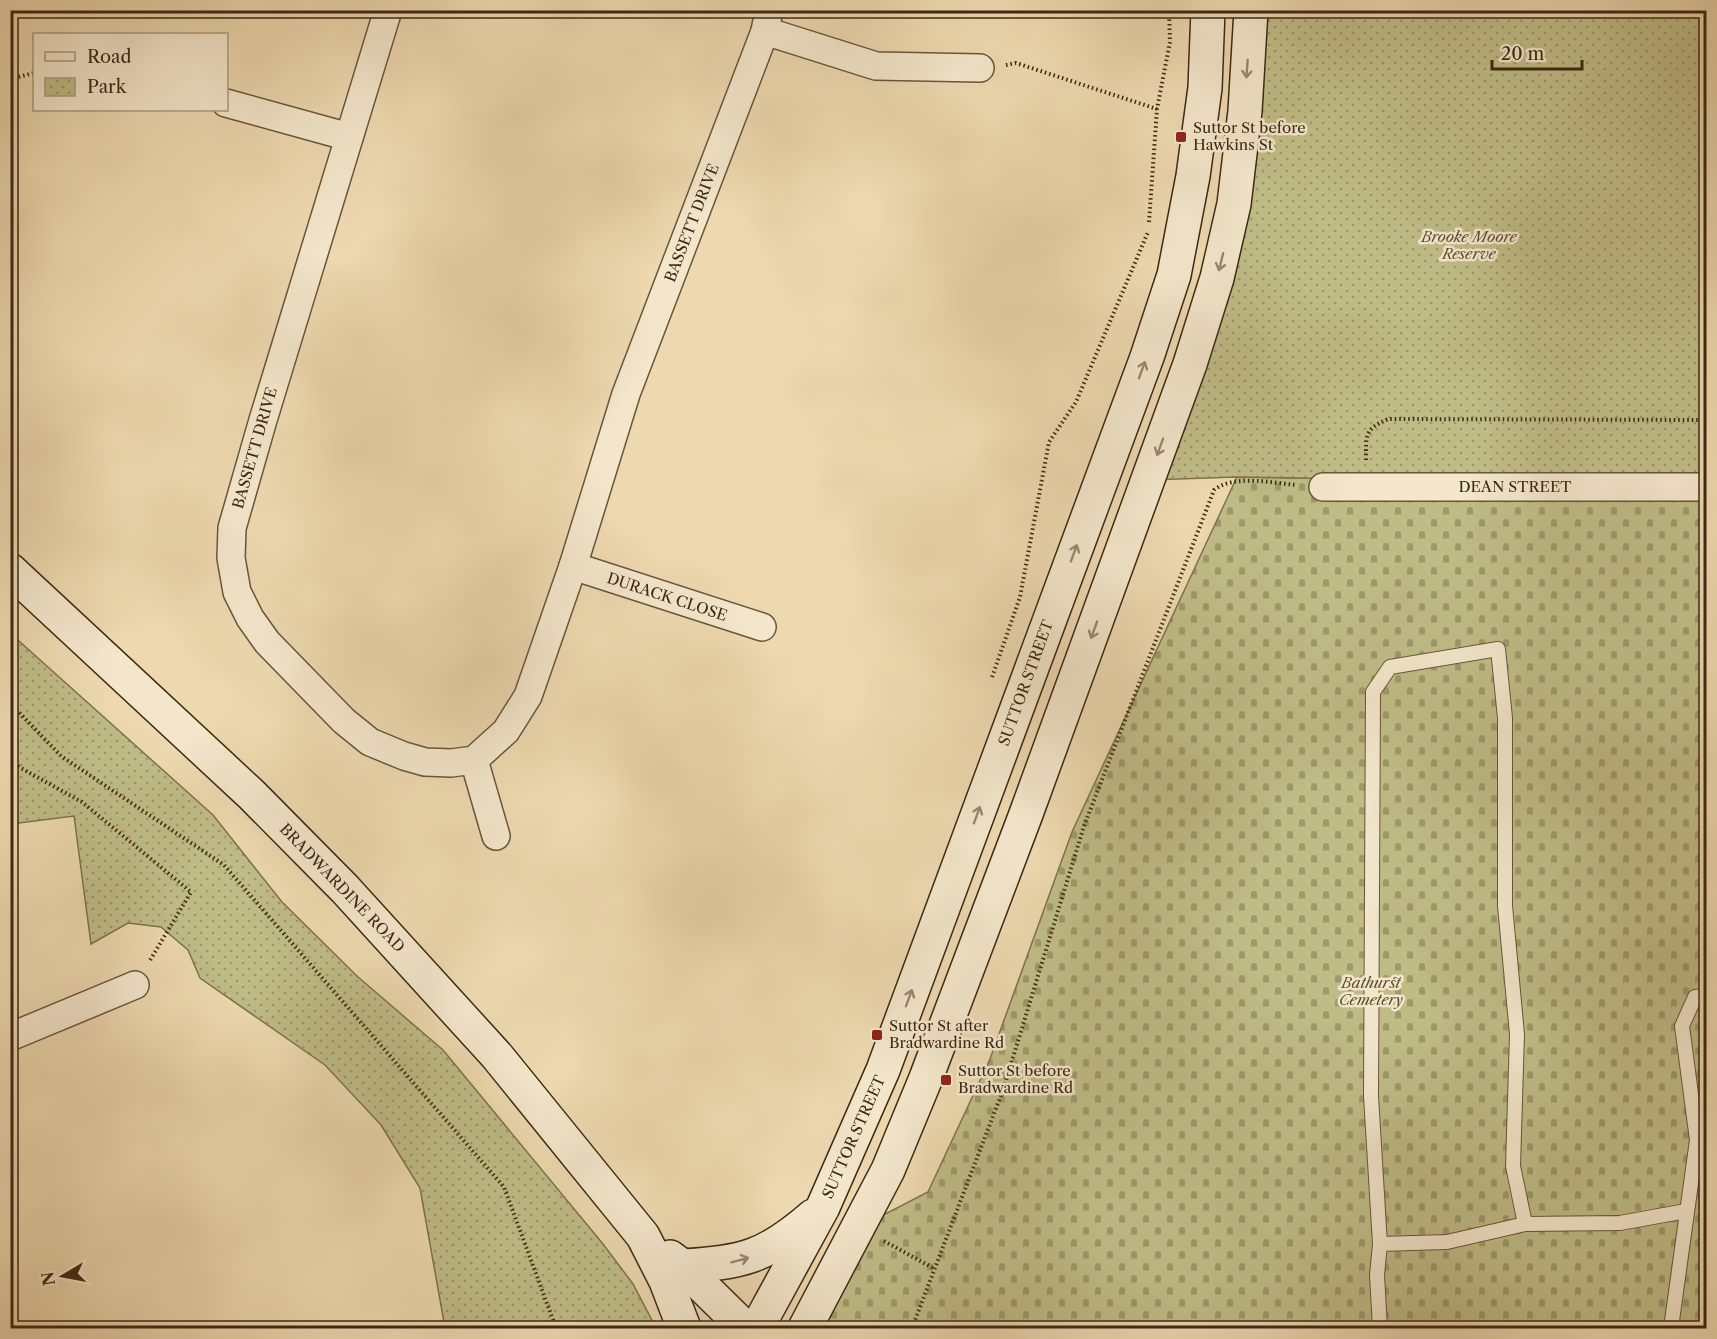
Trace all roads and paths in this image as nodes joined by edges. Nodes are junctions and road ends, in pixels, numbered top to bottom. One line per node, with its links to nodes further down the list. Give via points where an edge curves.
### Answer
1 (388, 10): 11 (street, BASSETT DRIVE)
2 (1169, 10): 10 (path, via 1170,42)
3 (1208, 10): 27 (main road, SUTTOR STREET, one-way to 3, via 883,1070 1174,275 1205,88)
4 (1251, 10): 37 (main road, one-way to 37, via 1234,204 1217,278 1190,364 926,1078 888,1170)
5 (767, 21): 6 (street, via 876,66); 16 (street, BASSETT DRIVE, via 626,394)
6 (980, 68): 10 (path, via 1016,63)
7 (33, 73): 8 (path)
8 (10, 79)
9 (228, 104): 11 (street)
10 (1157, 109): 19 (path, via 1149,231 1076,402 1048,442 1020,597)
11 (349, 137): 21 (street, BASSETT DRIVE, via 232,528 231,558 237,592 267,642 344,721 370,742 425,762)
12 (1707, 420): 14 (path, via 1388,419 1374,425 1366,435)
13 (1323, 487): 14 (street, DEAN STREET); 38 (path, via 1252,481 1224,482 1214,490 1084,826 1003,1090)
14 (1365, 487): 15 (street, DEAN STREET)
15 (1707, 487)
16 (573, 566): 18 (street, DURACK CLOSE); 21 (street, BASSETT DRIVE, via 528,696 506,731)
17 (10, 570): 30 (main road, BRADWARDINE ROAD, via 252,795 345,889 496,1056)
18 (762, 627)
19 (988, 687)
20 (10, 704): 33 (path, via 62,756 232,874 504,1187)
21 (474, 760): 23 (street)
22 (10, 762): 24 (path, via 82,802 191,892)
23 (496, 836)
24 (135, 985): 26 (street)
25 (1707, 996): 28 (lane, via 1695,997 1682,1026 1697,1140)
26 (10, 1037)
27 (823, 1207): 32 (main road, one-way to 27, via 741,1260 766,1250); 36 (main road, SUTTOR STREET)
28 (1686, 1211): 29 (lane, via 1620,1223); 40 (lane)
29 (1524, 1224): 31 (lane, via 1447,1242); 31 (lane, via 1513,1166 1517,1034 1505,906 1505,718 1498,649 1390,667 1373,692 1371,1096)
30 (643, 1236): 32 (main road, BRADWARDINE ROAD); 34 (main road, BRADWARDINE ROAD)
31 (1380, 1244): 39 (lane)
32 (682, 1266): 35 (main road, BRADWARDINE ROAD)
33 (556, 1329)
34 (684, 1329)
35 (745, 1329)
36 (757, 1329)
37 (805, 1329)
38 (912, 1329)
39 (1380, 1329)
40 (1671, 1329)

